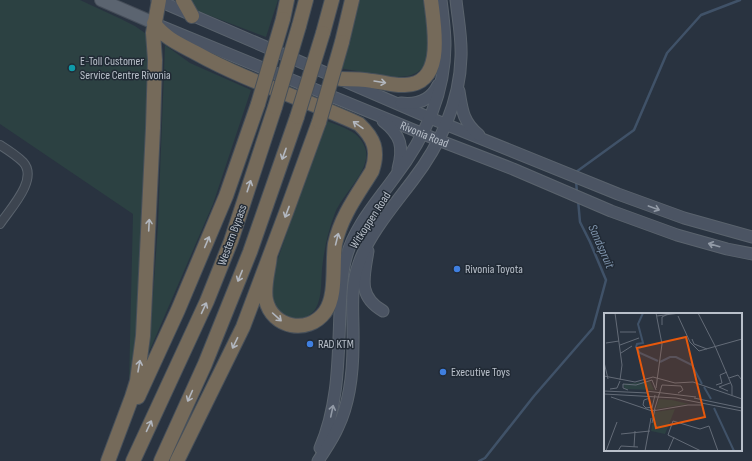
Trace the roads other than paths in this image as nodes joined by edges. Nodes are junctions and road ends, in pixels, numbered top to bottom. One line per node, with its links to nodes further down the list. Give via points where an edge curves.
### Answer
1 (101, 0): 12 (main road, Rivonia Road)
2 (158, 0): 11 (main road, Rivonia Road); 12 (highway)
3 (183, 0): 11 (highway)
4 (286, 0): 31 (highway, one-way to 4, bridge, via 214,227 258,104 283,19)
5 (306, 0): 32 (highway, Western Bypass, one-way to 5, bridge, via 207,301 230,241 275,107)
6 (332, 0): 33 (highway, Western Bypass, one-way to 33, bridge, via 297,117 250,252 205,364)
7 (352, 0): 28 (highway, one-way to 28, bridge, via 318,122)
8 (431, 0): 14 (highway, one-way to 8, via 403,85 414,84 424,77 434,58)
9 (442, 0): 13 (main road, Witkoppen Road, via 445,46)
10 (456, 0): 15 (main road, Witkoppen Road, via 461,50)
11 (192, 16): 14 (main road, Rivonia Road)
12 (154, 23): 17 (main road, Rivonia Road); 28 (highway, one-way to 12, via 265,292 272,312 281,322 297,326 306,326 316,321 325,312 332,294 335,250 344,215 372,171 376,156 369,134 359,124 235,73 170,39 158,30); 31 (highway, one-way to 12, via 137,381 143,336 154,128)
13 (442, 78): 16 (main road, via 432,95 424,101); 18 (main road, Witkoppen Road)
14 (341, 79): 16 (main road, Rivonia Road)
15 (458, 86): 19 (main road, Witkoppen Road); 21 (main road, via 465,119)
16 (395, 102): 18 (main road, Rivonia Road)
17 (375, 114): 20 (main road, Rivonia Road); 24 (main road, via 392,129 399,140 401,158)
18 (430, 118): 19 (main road, Rivonia Road); 20 (main road, Witkoppen Road)
19 (446, 124): 21 (main road, Rivonia Road); 22 (main road, Witkoppen Road)
20 (423, 134): 22 (main road, Rivonia Road); 24 (main road, Witkoppen Road)
21 (483, 138): 26 (main road, Rivonia Road, one-way to 26, via 618,194 684,218)
22 (438, 140): 27 (main road, Witkoppen Road, via 423,167); 29 (main road, Rivonia Road, one-way to 22, via 677,235 611,211)
23 (0, 144): 25 (street, via 17,156 26,166 28,174 25,188)
24 (396, 176): 35 (main road, Witkoppen Road, one-way to 24, via 329,424 336,391 345,259 361,224)
25 (0, 224)
26 (752, 236)
27 (369, 241): 30 (main road, via 365,290 372,304); 36 (main road, Witkoppen Road, via 358,263 353,287 354,345 346,404 338,428)
28 (270, 254): 34 (highway, one-way to 34, via 243,327)
29 (752, 254)
30 (383, 311)
31 (109, 459)
32 (133, 461)
33 (161, 461)
34 (178, 461)
35 (314, 461)
36 (318, 461)

